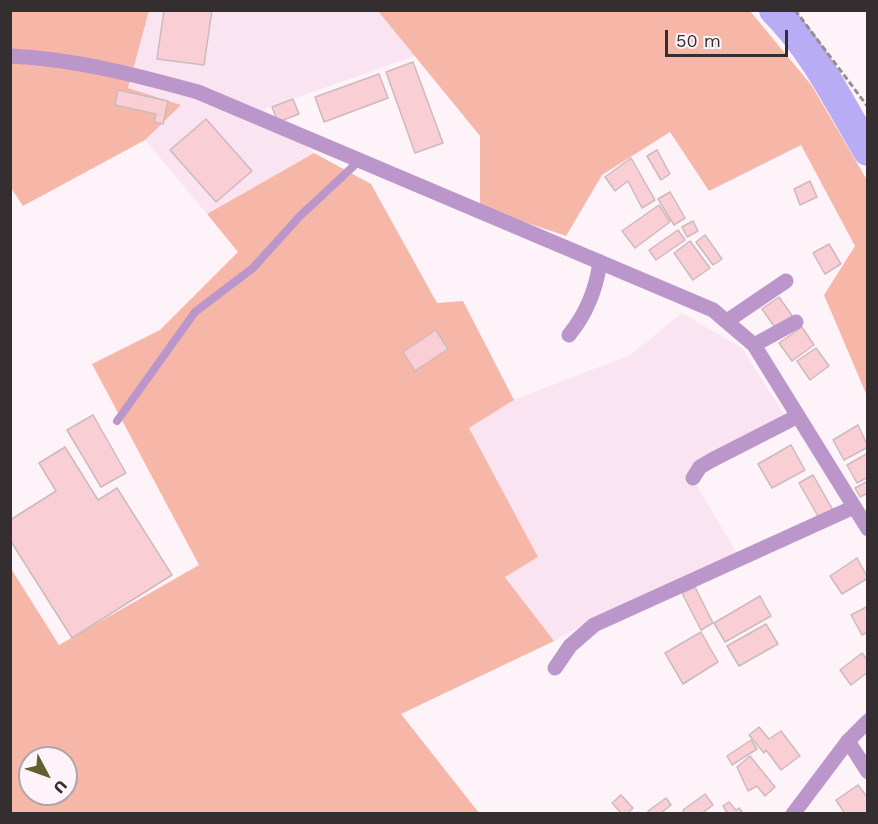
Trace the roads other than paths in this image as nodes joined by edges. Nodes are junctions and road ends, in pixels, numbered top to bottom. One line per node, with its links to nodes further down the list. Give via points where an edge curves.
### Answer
1 (10, 56): 2 (street, via 119,71 198,92)
2 (360, 160): 3 (street); 10 (lane, via 300,216 253,268 195,312)
3 (600, 262): 5 (street, via 713,310); 7 (street, via 590,303)
4 (786, 281): 5 (street)
5 (727, 321): 8 (street)
6 (796, 322): 8 (street)
7 (569, 335)
8 (754, 345): 9 (street)
9 (798, 416): 11 (street, via 700,467); 12 (street)
10 (117, 421)
11 (693, 478)
12 (854, 507): 13 (street); 14 (street, via 594,626 570,646)
13 (867, 529)
14 (555, 669)
15 (867, 721): 16 (street)
16 (848, 741): 17 (street); 18 (street)
17 (867, 772)
18 (794, 813)

